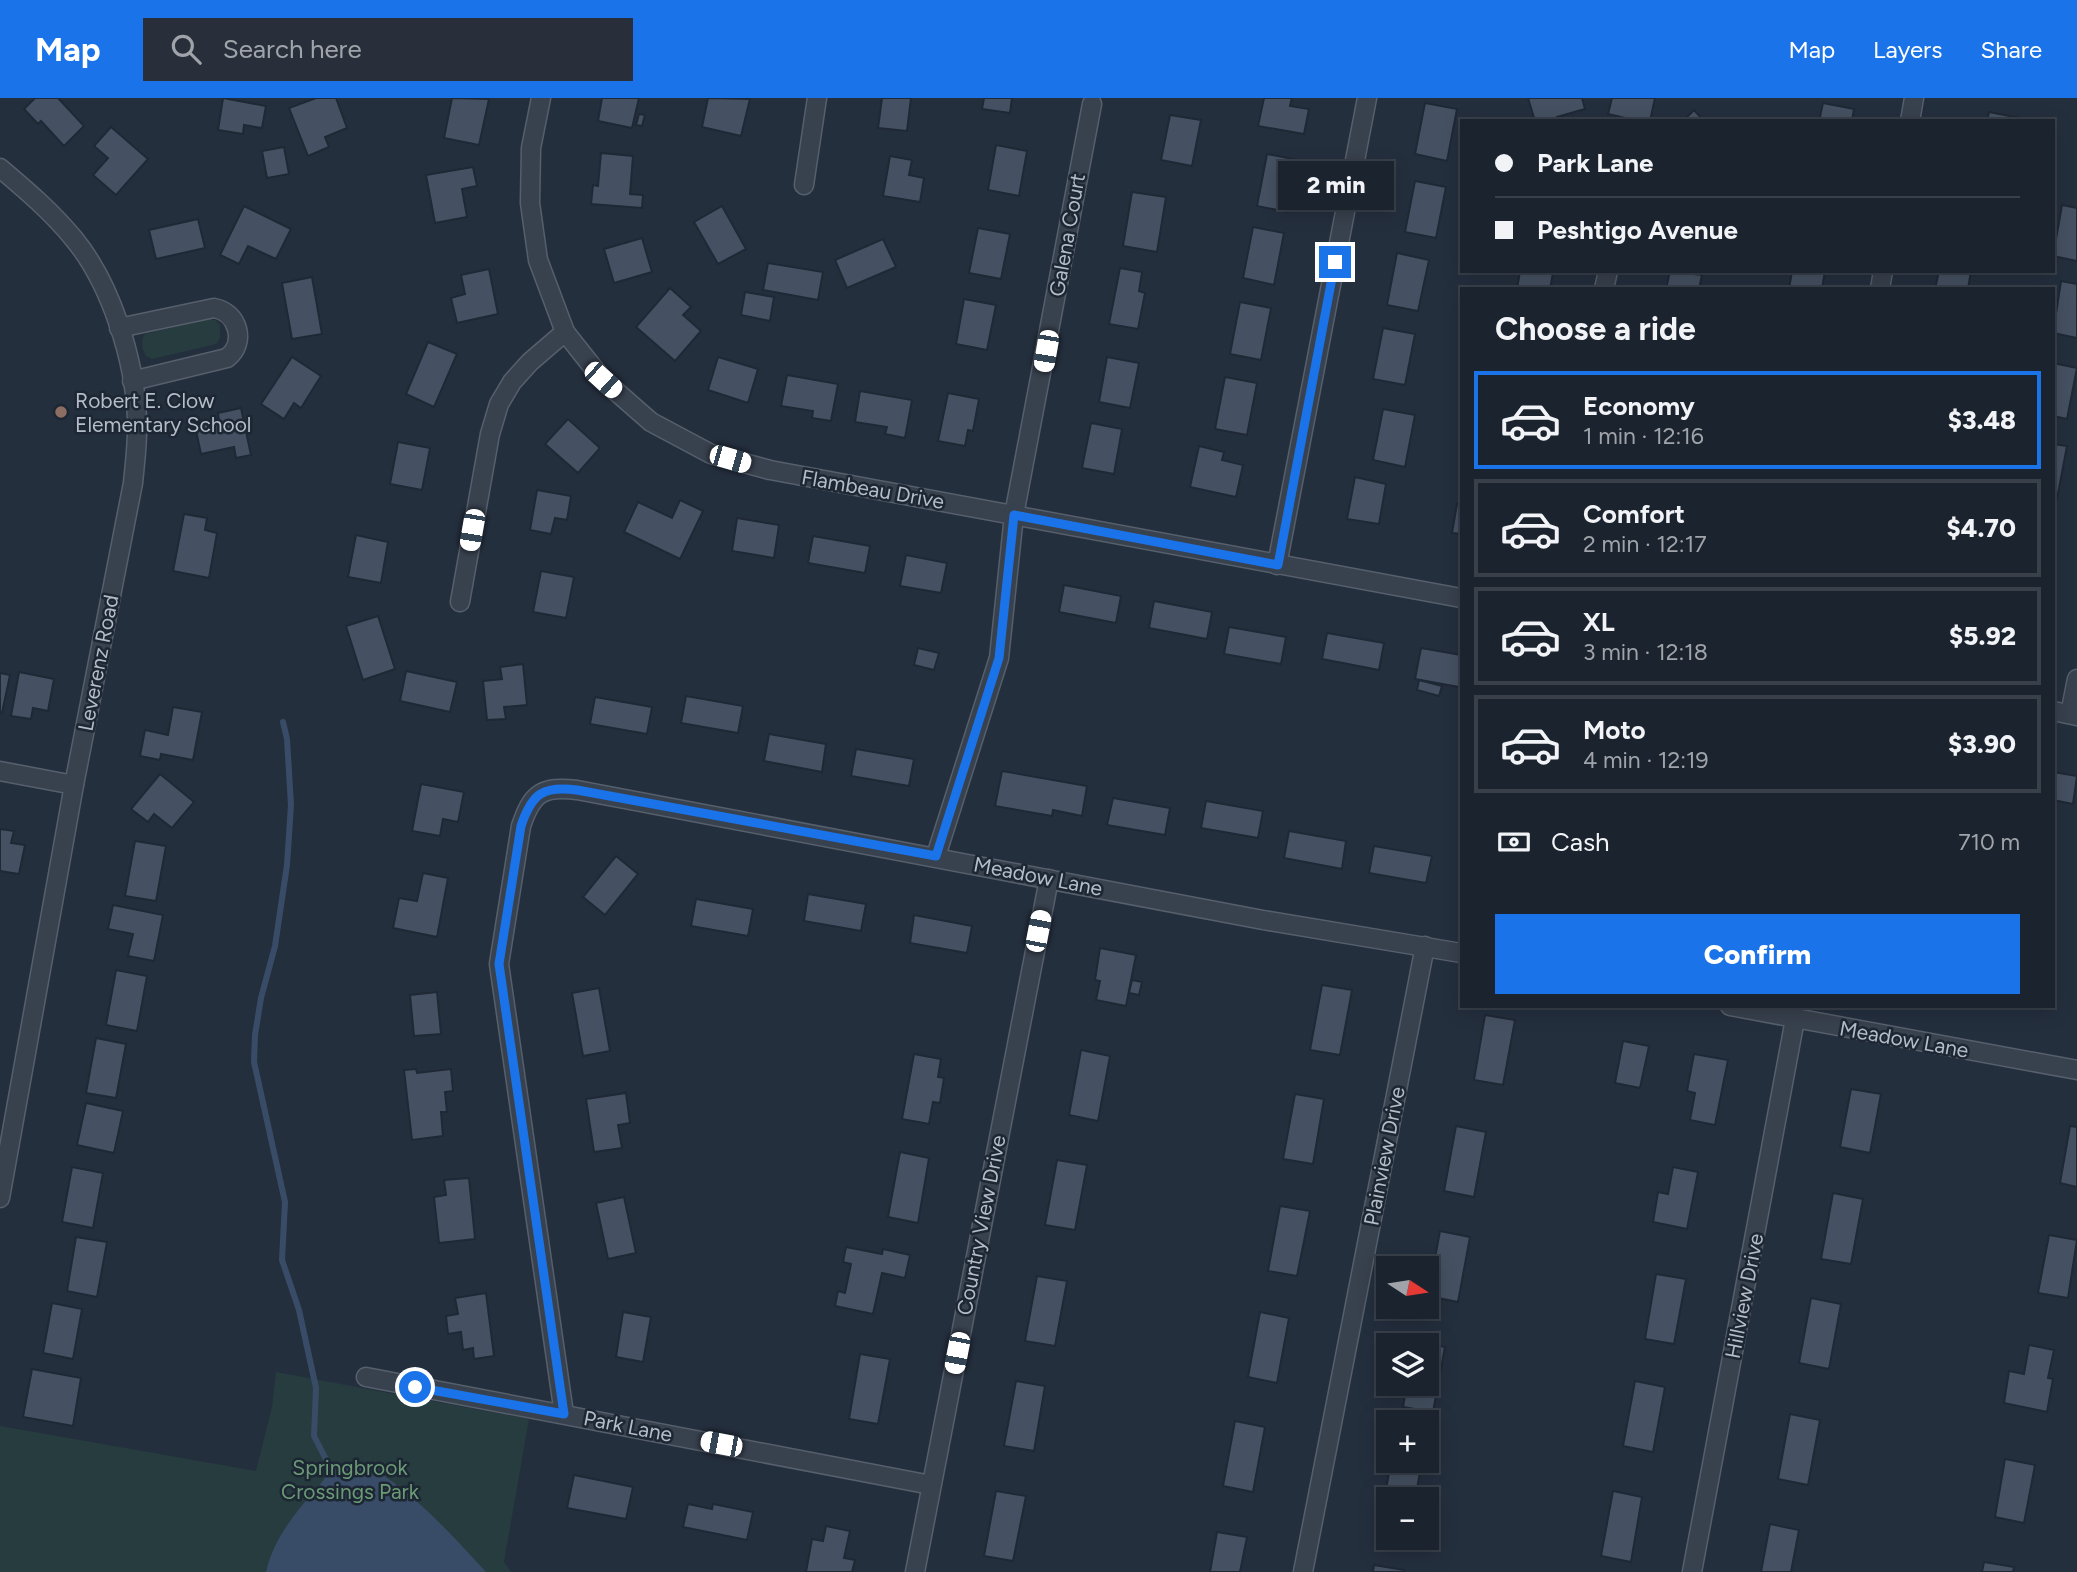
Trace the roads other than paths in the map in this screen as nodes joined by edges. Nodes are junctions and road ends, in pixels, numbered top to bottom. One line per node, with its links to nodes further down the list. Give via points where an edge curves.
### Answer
1 (541, 98): 10 (street, Flambeau Drive, via 531,148 530,203 538,260)
2 (817, 98): 8 (street)
3 (1367, 98): 13 (street)
4 (1914, 98): 6 (street)
5 (1092, 104): 12 (street, Galena Court)
6 (1910, 119)
7 (0, 168): 9 (street, Leverenz Road, via 76,240 109,298)
8 (804, 185)
9 (120, 328): 11 (street, Leverenz Road); 11 (street, via 214,308 231,315 237,324 237,345 227,358)
10 (565, 332): 12 (street, Flambeau Drive, via 603,380 651,422 711,454 770,470); 15 (street, via 530,362 499,404)
11 (132, 381): 19 (street, Leverenz Road, via 137,416 133,483)
12 (1014, 515): 13 (street, Flambeau Drive); 20 (street, Galena Court, via 999,658)
13 (1278, 565): 14 (street, Flambeau Drive)
14 (1460, 598)
15 (460, 602)
16 (2077, 679): 17 (street)
17 (2067, 714)
18 (0, 771): 19 (street)
19 (74, 785): 27 (street, Leverenz Road)
20 (936, 856): 21 (street, Meadow Lane); 30 (street, Meadow Lane, via 577,790 558,788 534,797 521,826 499,964)
21 (1049, 879): 22 (street, Meadow Lane); 31 (street, Country View Drive)
22 (1425, 946): 23 (street, Meadow Lane); 33 (street, Plainview Drive)
23 (1460, 953)
24 (1740, 1008): 25 (street, Meadow Lane)
25 (1796, 1019): 26 (street, Meadow Lane); 34 (street, Hillview Drive)
26 (2077, 1070)
27 (4, 1155): 28 (street, Leverenz Road)
28 (0, 1198)
29 (366, 1377): 30 (street, Park Lane)
30 (564, 1414): 31 (street, Park Lane)
31 (931, 1485): 32 (street, Country View Drive)
32 (915, 1572)
33 (1303, 1572)
34 (1692, 1572)

